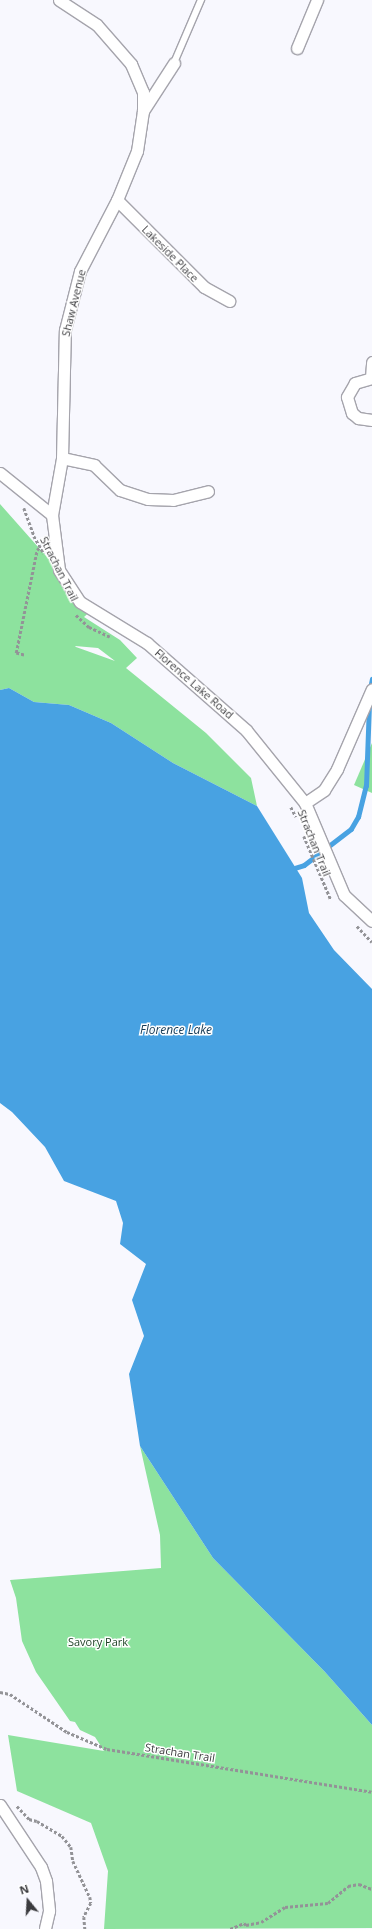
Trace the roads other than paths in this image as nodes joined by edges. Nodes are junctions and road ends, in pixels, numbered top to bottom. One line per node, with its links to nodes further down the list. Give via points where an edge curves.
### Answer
1 (59, 0): 6 (street, via 97,25 131,64 143,92)
2 (201, 0): 5 (lane)
3 (317, 0): 4 (street)
4 (297, 48)
5 (174, 63): 6 (street, Shaw Avenue)
6 (143, 111): 7 (street, Shaw Avenue, via 137,151)
7 (117, 200): 8 (street, Lakeside Place, via 204,287); 12 (street, Shaw Avenue, via 80,271 65,330)
8 (230, 301)
9 (372, 362): 10 (street)
10 (371, 378): 11 (street, via 355,383 347,397 352,413 358,418)
11 (372, 420)
12 (62, 458): 14 (street, via 94,465 120,490 148,499 173,500); 15 (street, Shaw Avenue)
13 (0, 473): 15 (street)
14 (208, 490)
15 (52, 515): 17 (street, Florence Lake Road, via 59,570 80,602 147,643 246,730)
16 (372, 689): 17 (street, via 337,769 324,790)
17 (305, 803): 18 (street, Florence Lake Road, via 344,895)
18 (372, 921)
19 (0, 1805): 20 (street, via 41,1867 46,1881 49,1911)
20 (45, 1929)

